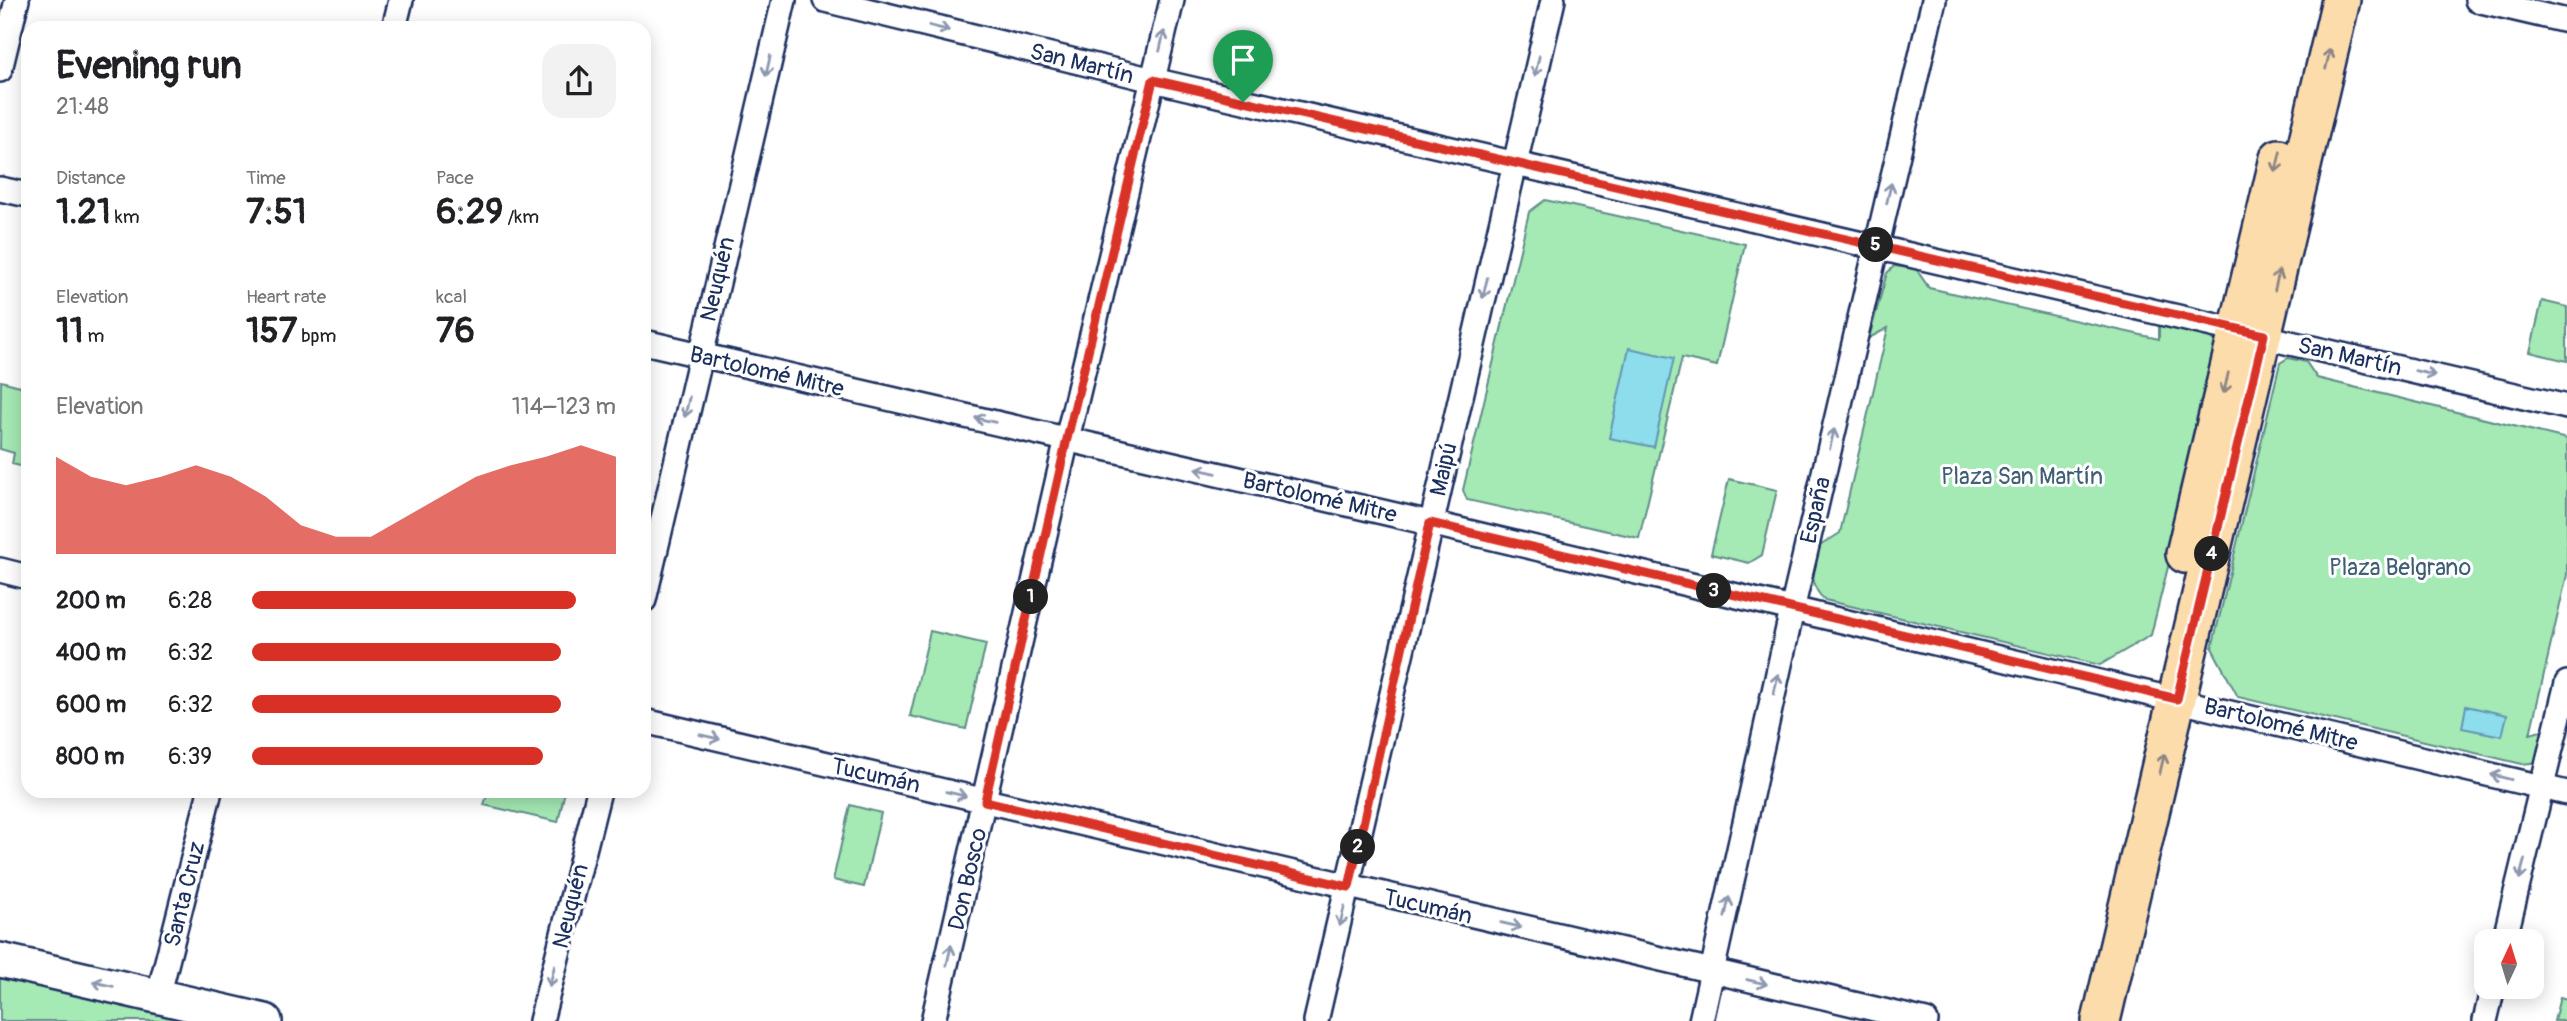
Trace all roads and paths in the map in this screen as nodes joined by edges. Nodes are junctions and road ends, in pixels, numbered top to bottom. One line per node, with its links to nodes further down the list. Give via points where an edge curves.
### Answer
1 (17, 0): 13 (street)
2 (401, 0): 11 (street)
3 (784, 0): 21 (street, Neuquén, one-way to 21)
4 (825, 0): 14 (street, San Martín, one-way to 14)
5 (1172, 0): 14 (street, Don Bosco, one-way to 5)
6 (1553, 0): 15 (street, Maipú, one-way to 15)
7 (1934, 0): 18 (street, España, one-way to 7)
8 (2316, 0): 19 (main road, one-way to 19)
9 (2341, 0): 19 (main road, one-way to 9)
10 (2477, 0): 12 (street)
11 (396, 21)
12 (2567, 21)
13 (0, 70)
14 (1153, 80): 15 (street, San Martín); 23 (street, Don Bosco)
15 (1514, 165): 18 (street, San Martín); 24 (street, Maipú, one-way to 24)
16 (0, 189): 17 (street)
17 (21, 194)
18 (1877, 245): 19 (street, San Martín); 28 (street, España, one-way to 18)
19 (2251, 332): 22 (street, San Martín, one-way to 22); 30 (main road)
20 (651, 344): 21 (street, Bartolomé Mitre)
21 (699, 355): 23 (street, Bartolomé Mitre, one-way to 21); 25 (street, Neuquén, one-way to 25)
22 (2567, 407)
23 (1067, 439): 24 (street, Bartolomé Mitre, one-way to 23); 36 (street, Don Bosco)
24 (1430, 523): 28 (street, Bartolomé Mitre); 37 (street, Maipú)
25 (651, 569)
26 (0, 570): 27 (street)
27 (21, 575)
28 (1792, 610): 30 (street, Bartolomé Mitre); 40 (street, España, one-way to 28)
29 (2567, 683): 32 (street)
30 (2165, 696): 32 (street, Bartolomé Mitre, one-way to 30); 49 (main road); 50 (main road, one-way to 30)
31 (651, 723): 36 (street, Tucumán, one-way to 36)
32 (2543, 788): 33 (street, Bartolomé Mitre); 38 (street, one-way to 38)
33 (2567, 793)
34 (208, 798): 41 (street, Santa Cruz)
35 (597, 798): 44 (street, Neuquén, one-way to 44)
36 (985, 801): 37 (street, Tucumán); 45 (street, Don Bosco, one-way to 36)
37 (1349, 887): 40 (street, Tucumán, one-way to 40); 46 (street, Maipú, one-way to 46)
38 (2507, 929)
39 (0, 960): 41 (main road, one-way to 39)
40 (1713, 971): 47 (street, España); 48 (street, Tucumán, one-way to 48)
41 (158, 997): 43 (main road)
42 (2490, 999): 51 (street)
43 (265, 1021)
44 (541, 1021)
45 (933, 1021)
46 (1316, 1021)
47 (1701, 1021)
48 (1926, 1021)
49 (2081, 1021)
50 (2101, 1021)
51 (2485, 1021)

